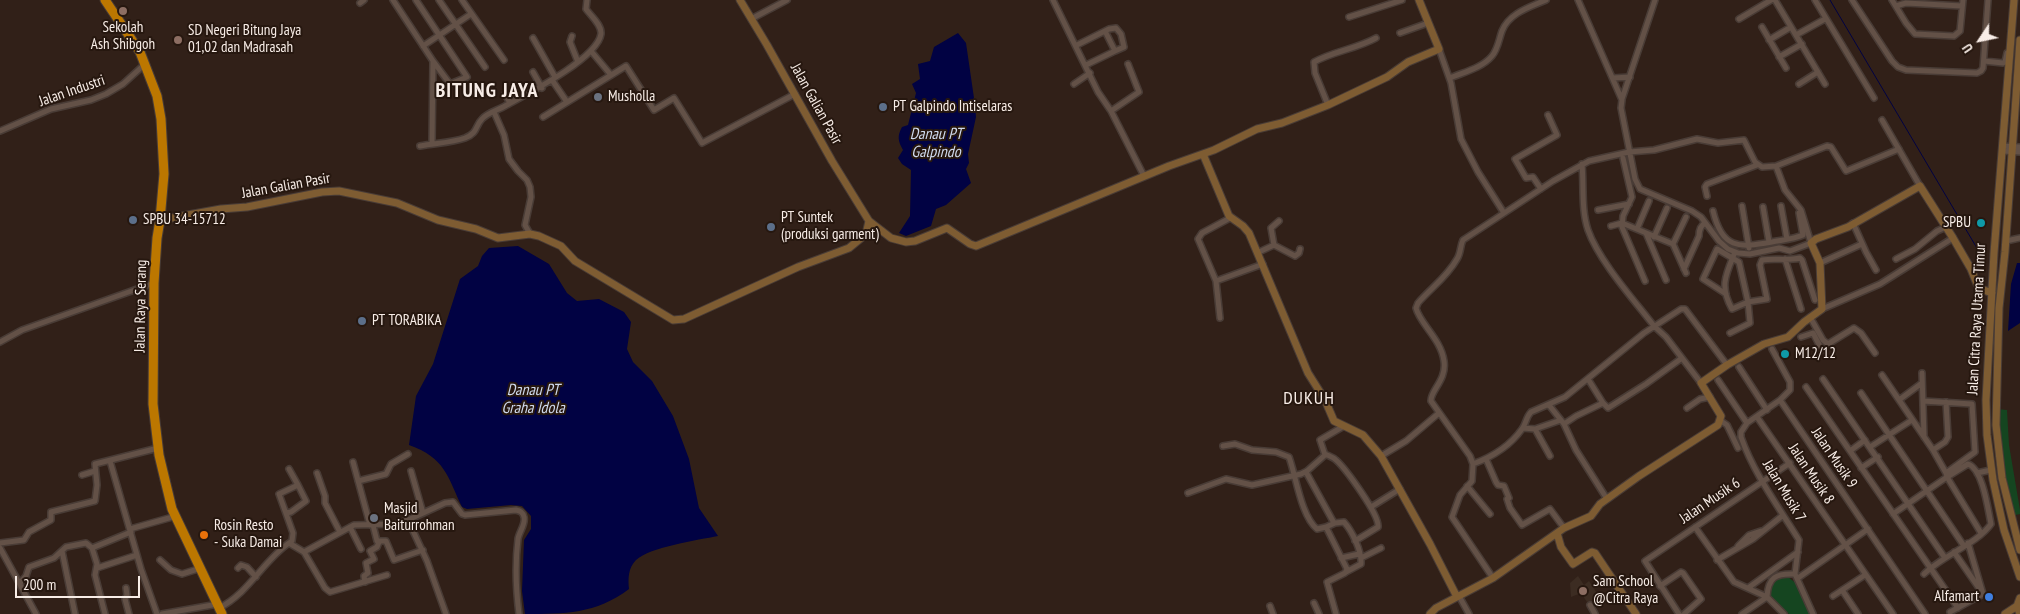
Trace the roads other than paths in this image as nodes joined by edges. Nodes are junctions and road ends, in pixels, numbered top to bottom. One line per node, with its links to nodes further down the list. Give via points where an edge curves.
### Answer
1 (105, 0): 52 (highway, Jalan Raya Serang)
2 (393, 0): 43 (street)
3 (416, 0): 34 (street)
4 (439, 0): 29 (street)
5 (462, 0): 23 (street)
6 (587, 0): 45 (street, via 586,9 601,30)
7 (740, 0): 26 (street, Jalan Galian Pasir)
8 (787, 0): 26 (street)
9 (1054, 0): 42 (street)
10 (1402, 0): 24 (street)
11 (1418, 0): 28 (street)
12 (1546, 0): 64 (street, via 1511,18 1504,26 1497,48 1485,62)
13 (1578, 0): 65 (street)
14 (1655, 0): 63 (street)
15 (1773, 0): 27 (street); 30 (street)
16 (1814, 0): 25 (street)
17 (1853, 0): 50 (street, via 1898,67 1977,72 1981,71)
18 (1892, 0): 22 (street)
19 (1988, 0): 50 (street)
20 (2012, 0): 50 (street, via 2005,62); 60 (street, Jalan Citra Raya Utama Timur)
21 (1962, 3): 22 (street, via 1906,3); 22 (street, via 1960,31 1954,36 1915,34)
22 (1896, 6)
23 (471, 14): 29 (street); 49 (street)
24 (1349, 17)
25 (1826, 18): 35 (street); 73 (street)
26 (751, 19): 72 (street, Jalan Galian Pasir)
27 (1739, 19)
28 (1428, 23): 33 (street); 44 (street)
29 (456, 24): 34 (street); 55 (street)
30 (1791, 26): 35 (street); 39 (street)
31 (1762, 27): 39 (street)
32 (1105, 31): 42 (street); 46 (street); 46 (street, via 1119,30 1124,47)
33 (1400, 33)
34 (440, 35): 43 (street); 48 (street, via 467,77 450,84)
35 (1796, 35): 41 (street)
36 (572, 36): 51 (street, via 570,42)
37 (533, 38): 66 (street)
38 (1376, 38): 77 (street, via 1314,62)
39 (1769, 40): 47 (street)
40 (2020, 40): 62 (street, Jalan Citra Raya Utama Timur)
41 (1802, 44): 47 (street); 58 (street)
42 (1077, 45): 54 (street)
43 (423, 46): 48 (street)
44 (1439, 49): 64 (street); 77 (street)
45 (591, 51): 51 (street); 61 (street)
46 (1115, 52): 54 (street)
47 (1779, 57): 56 (street)
48 (433, 60): 84 (street)
49 (504, 60)
50 (1984, 61)
51 (578, 62): 66 (street)
52 (146, 64): 83 (street, Jalan Industri, via 106,94 51,109); 114 (highway, Jalan Raya Serang, via 156,90 161,119 164,174)
53 (1128, 64): 78 (street, via 1139,92)
54 (1086, 65): 59 (street)
55 (486, 67)
56 (1786, 68)
57 (534, 72): 70 (street)
58 (1818, 72): 68 (street); 69 (street)
59 (1090, 73): 67 (street); 78 (street)
60 (2007, 73): 62 (street); 86 (street, Jalan Citra Raya Utama Timur)
61 (611, 75): 72 (street, via 626,66 654,110 674,98 702,144); 75 (street)
62 (2019, 75): 87 (street, Jalan Citra Raya Utama Timur)
63 (1630, 77): 65 (street); 74 (street)
64 (1450, 78): 110 (street, via 1461,139)
65 (1613, 78): 74 (street)
66 (554, 79): 70 (street); 75 (street)
67 (1074, 84)
68 (1799, 84)
69 (1825, 84)
70 (542, 88): 76 (street)
71 (505, 94): 76 (street)
72 (795, 94): 115 (street, Jalan Galian Pasir)
73 (1874, 98)
74 (1622, 100): 89 (street)
75 (567, 102): 81 (street)
76 (510, 104): 79 (street)
77 (1328, 105): 91 (street, via 1257,129)
78 (1111, 111): 96 (street)
79 (494, 112): 84 (street, via 481,119 476,131 469,136); 124 (street, via 509,158 529,184 525,226)
80 (1548, 115): 98 (street, via 1557,135 1515,159 1526,178 1533,177)
81 (542, 117)
82 (1882, 120): 88 (street)
83 (0, 132)
84 (432, 144): 85 (street)
85 (420, 146)
86 (2003, 148): 87 (street); 106 (street, Jalan Citra Raya Utama Timur)
87 (2015, 148): 90 (street); 107 (street, Jalan Citra Raya Utama Timur)
88 (1899, 149): 95 (street, via 1849,171 1843,169 1827,146); 97 (street)
89 (1629, 152): 93 (street); 94 (street, via 1654,150 1697,139 1718,143 1744,140); 119 (street, via 1640,189 1692,211)
90 (2020, 152)
91 (1203, 154): 96 (street); 113 (street)
92 (1623, 158): 101 (street, via 1632,197)
93 (1582, 164): 98 (street); 158 (street, via 1583,208 1588,231)
94 (1757, 165): 95 (street); 99 (street, via 1707,184)
95 (1776, 166): 131 (street, via 1785,190 1801,210)
96 (1144, 176): 115 (street, via 976,246 947,228 911,242 897,240)
97 (1920, 186): 118 (street); 121 (street)
98 (1540, 190): 110 (street)
99 (1707, 196)
100 (1649, 201): 122 (street)
101 (1629, 204): 108 (street); 117 (street)
102 (1742, 206): 135 (street)
103 (1781, 206): 128 (street)
104 (1667, 208): 125 (street)
105 (1763, 208): 130 (street)
106 (1998, 209): 107 (street); 150 (street, Jalan Citra Raya Utama Timur)
107 (2008, 209): 129 (street, Jalan Citra Raya Utama Timur)
108 (1598, 210)
109 (1713, 211): 135 (street, via 1717,228 1730,242)
110 (1504, 213): 188 (street, via 1463,240 1460,255 1453,266 1417,305 1417,312 1438,344 1445,363 1440,384 1430,398)
111 (1799, 213): 128 (street, via 1803,235)
112 (1686, 217): 132 (street)
113 (1230, 218): 137 (street, via 1246,228); 147 (street, via 1202,233 1198,239)
114 (160, 220): 124 (street, Jalan Galian Pasir, via 339,191 397,203 438,220 498,238); 149 (highway, Jalan Raya Serang)
115 (869, 221): 124 (street, via 866,234 849,248 798,267 684,319 673,320 575,261 561,246)
116 (1279, 221): 134 (street, via 1271,228)
117 (1622, 223): 120 (street); 122 (street); 148 (street)
118 (1854, 223): 131 (street); 133 (street)
119 (1707, 225): 132 (street, via 1702,225 1685,272); 138 (street, via 1719,241)
120 (1611, 226)
121 (1946, 227): 126 (street); 142 (street)
122 (1637, 230): 123 (street)
123 (1646, 233): 125 (street); 146 (street)
124 (530, 234)
125 (1654, 236): 132 (street)
126 (1953, 238): 150 (street, via 1977,284); 155 (street, via 1880,284)
127 (2020, 238): 129 (street)
128 (1787, 239): 130 (street)
129 (2006, 241): 166 (street, Jalan Citra Raya Utama Timur)
130 (1769, 242): 135 (street)
131 (1811, 243): 139 (street, via 1790,251 1779,248); 144 (street)
132 (1673, 244)
133 (1862, 244): 144 (street); 145 (street)
134 (1274, 246): 136 (street, via 1295,256); 137 (street)
135 (1749, 246): 139 (street)
136 (1300, 249)
137 (1259, 252): 143 (street)
138 (1735, 252): 139 (street); 140 (street)
139 (1750, 254)
140 (1732, 258): 151 (street, via 1724,278); 151 (street, via 1719,249 1715,250 1703,279); 153 (street, via 1739,262)
141 (1785, 259): 152 (street, via 1802,260); 153 (street, via 1762,260 1760,265 1767,299); 154 (street)
142 (1896, 259)
143 (1263, 264): 147 (street); 194 (street, via 1308,373 1334,421)
144 (1820, 264): 155 (street)
145 (1876, 270)
146 (1666, 280)
147 (1216, 281): 157 (street)
148 (1645, 282)
149 (154, 283): 161 (street, via 22,330); 202 (highway, Jalan Raya Serang, via 153,396)
150 (1992, 293): 165 (street, Jalan Citra Raya Utama Timur)
151 (1726, 294): 153 (street, via 1732,309)
152 (1815, 300)
153 (1748, 302): 160 (street, via 1750,323)
154 (1801, 309)
155 (1822, 309): 156 (street)
156 (1810, 317): 159 (street); 164 (street, via 1828,344 1854,328 1861,332)
157 (1220, 318)
158 (1654, 326): 167 (street); 168 (street, via 1677,310 1685,309); 172 (street)
159 (1796, 329): 163 (street, via 1801,338 1813,333); 168 (street, via 1788,337 1764,344)
160 (1730, 333)
161 (0, 342)
162 (1772, 349): 180 (street, via 1790,382 1790,390)
163 (1822, 350)
164 (1875, 353)
165 (1988, 355): 166 (street); 219 (street, Jalan Citra Raya Utama Timur, via 1986,408)
166 (1998, 356): 266 (street, Jalan Citra Raya Utama Timur, via 1996,425 2002,478)
167 (1682, 358): 175 (street); 184 (street, via 1608,408)
168 (1727, 364): 175 (street)
169 (1739, 367): 187 (street)
170 (1922, 373): 176 (street)
171 (1882, 375): 181 (street)
172 (1588, 379): 184 (street); 185 (street)
173 (1823, 379): 199 (street)
174 (1718, 380): 193 (street)
175 (1701, 383): 179 (street)
176 (1922, 383): 181 (street); 182 (street)
177 (1806, 387): 205 (street)
178 (1861, 393): 197 (street)
179 (1710, 397): 186 (street); 191 (street)
180 (1780, 400): 187 (street); 250 (street, Jalan Musik 9)
181 (1899, 400): 190 (street)
182 (1923, 402): 183 (street); 198 (street)
183 (1946, 402): 204 (street, via 1948,437); 225 (street, via 1974,405 1975,450)
184 (1603, 403): 192 (street)
185 (1549, 405): 192 (street); 195 (street, via 1531,412)
186 (1686, 408)
187 (1767, 410): 189 (street)
188 (1439, 413): 208 (street); 215 (street)
189 (1757, 417): 193 (street); 214 (street, Jalan Musik 8)
190 (1912, 420): 197 (street); 198 (street)
191 (1721, 421): 203 (street, via 1727,425); 234 (street)
192 (1562, 422): 196 (street); 234 (street)
193 (1747, 423): 228 (street, Jalan Musik 7, via 1741,437)
194 (1344, 426): 207 (street, via 1320,440); 208 (street, via 1367,438)
195 (1523, 428): 196 (street); 211 (street, via 1506,446)
196 (1535, 429): 209 (street)
197 (1889, 435): 201 (street); 232 (street)
198 (1924, 438): 204 (street)
199 (1865, 440): 201 (street); 205 (street)
200 (1223, 446): 226 (street, via 1235,444 1252,450 1286,454)
201 (1870, 447): 210 (street)
202 (158, 448): 212 (street); 241 (highway, Jalan Raya Serang, via 167,494)
203 (1738, 448)
204 (1933, 450): 225 (street)
205 (1850, 451): 216 (street)
206 (408, 454): 227 (street, via 391,464 386,474)
207 (1325, 454): 221 (street); 236 (street, via 1336,460)
208 (1380, 456): 231 (street)
209 (1550, 456)
210 (1878, 458): 216 (street); 235 (street)
211 (1486, 459): 215 (street); 249 (street, via 1496,482 1506,488 1510,508 1522,525 1550,509)
212 (110, 460): 220 (street, via 95,464); 251 (street)
213 (353, 462): 227 (street)
214 (1790, 463): 228 (street, Jalan Musik 6); 260 (street, Jalan Musik 8)
215 (1473, 464): 230 (street, via 1473,478)
216 (1861, 468): 240 (street)
217 (290, 469): 229 (street)
218 (411, 470): 238 (street)
219 (1992, 470): 223 (street); 287 (street, Jalan Citra Raya Utama Timur, via 2004,530)
220 (95, 471): 224 (street); 257 (street, via 95,501 51,512 51,520 29,532 24,540)
221 (1306, 472): 226 (street); 244 (street)
222 (318, 473): 252 (street, via 324,503)
223 (1977, 473): 225 (street, via 1968,464); 254 (street, via 1991,524)
224 (82, 474)
225 (1946, 475): 232 (street); 254 (street)
226 (1293, 476): 233 (street, via 1252,485 1226,479); 246 (street, via 1314,528)
227 (358, 482): 245 (street)
228 (1762, 482): 242 (street, Jalan Musik 7); 248 (street, Jalan Musik 6)
229 (298, 485): 237 (street, via 279,494); 237 (street, via 306,501)
230 (1467, 486): 239 (street); 288 (street, via 1460,494 1453,521)
231 (1400, 490): 236 (street); 297 (street)
232 (1927, 491): 235 (street); 259 (street)
233 (1188, 492)
234 (1607, 499): 249 (street, via 1591,516)
235 (1909, 503): 240 (street); 274 (street)
236 (1371, 507): 255 (street, via 1378,526)
237 (286, 512): 258 (street, via 293,533)
238 (424, 513): 243 (street); 316 (street, via 453,502 465,515 522,512 525,518 518,539 517,562)
239 (1490, 514)
240 (1893, 514): 280 (street)
241 (176, 516): 251 (street); 278 (highway, Jalan Raya Serang)
242 (1782, 516): 269 (street, Jalan Musik 7, via 1799,540); 276 (street, via 1753,539)
243 (408, 520): 245 (street); 265 (street)
244 (1334, 523): 246 (street); 255 (street, via 1346,523)
245 (372, 525): 247 (street); 256 (street)
246 (1326, 526): 273 (street)
247 (350, 527): 252 (street); 264 (street)
248 (1694, 527): 276 (street); 291 (street, Jalan Musik 6, via 1645,560)
249 (1564, 528): 253 (street)
250 (1868, 529): 260 (street); 308 (street, Jalan Musik 9)
251 (130, 531): 262 (street); 271 (street)
252 (340, 532): 268 (street)
253 (1557, 533): 288 (street); 323 (street, via 1561,547 1573,564 1594,552)
254 (1981, 533): 259 (street)
255 (1355, 541): 272 (street)
256 (379, 542): 265 (street, via 386,541 394,560); 289 (street, via 370,550 374,559 366,563 368,573 364,576)
257 (0, 543)
258 (290, 543): 268 (street); 286 (street, via 274,554)
259 (1966, 544): 270 (street); 295 (street)
260 (1844, 545): 282 (street, Jalan Musik 8); 285 (street)
261 (0, 548): 290 (street)
262 (92, 548): 267 (street, via 81,543); 277 (street)
263 (1381, 548): 272 (street)
264 (361, 549)
265 (423, 550): 315 (street)
266 (2020, 550)
267 (62, 551): 290 (street, via 44,563 29,567); 310 (street)
268 (304, 552): 289 (street, via 330,592)
269 (1798, 552): 285 (street, Jalan Musik 7); 293 (street)
270 (1954, 552): 274 (street); 295 (street)
271 (138, 555): 277 (street); 313 (street)
272 (1360, 556): 273 (street); 281 (street, via 1359,566)
273 (1341, 558): 281 (street)
274 (1945, 558): 280 (street)
275 (160, 560): 278 (street, via 171,570 182,574)
276 (1717, 560): 293 (street, via 1734,582)
277 (97, 568): 311 (street, via 94,571)
278 (201, 568): 305 (highway, Jalan Raya Serang)
279 (238, 568): 286 (street, via 246,566)
280 (1929, 568): 283 (street); 304 (street)
281 (1346, 572): 319 (street, via 1328,582)
282 (1864, 574): 294 (street); 330 (street, Jalan Musik 8)
283 (1924, 574)
284 (387, 575): 289 (street)
285 (1797, 576): 298 (street, via 1779,574 1773,578 1768,583); 328 (street)
286 (256, 577): 305 (street)
287 (2020, 577)
288 (1492, 578): 297 (street)
289 (365, 582)
290 (20, 583): 309 (street)
291 (1660, 586): 324 (street); 325 (street, via 1683,573 1701,599)
292 (126, 588): 312 (street)
293 (1748, 588): 298 (street)
294 (1842, 590): 296 (street); 329 (street)
295 (1983, 594): 304 (street)
296 (1833, 596)
297 (1458, 597): 306 (street); 321 (street)
298 (1766, 597): 326 (street); 327 (street)
299 (2020, 598): 303 (street)
300 (1314, 603): 318 (street)
301 (1590, 605): 322 (street)
302 (1270, 606): 317 (street)
303 (2017, 606): 331 (street); 332 (street)
304 (1958, 608): 307 (street)
305 (220, 609): 314 (street)
306 (1437, 611): 320 (street)
307 (1950, 612)
308 (1923, 613)
309 (36, 614)
310 (75, 614)
311 (105, 614)
312 (129, 614)
313 (157, 614)
314 (162, 614)
315 (446, 614)
316 (519, 614)
317 (1274, 614)
318 (1319, 614)
319 (1336, 614)
320 (1430, 614)
321 (1469, 614)
322 (1595, 614)
323 (1636, 614)
324 (1679, 614)
325 (1684, 614)
326 (1742, 614)
327 (1784, 614)
328 (1813, 614)
329 (1858, 614)
330 (1893, 614)
331 (2005, 614)
332 (2020, 614)

